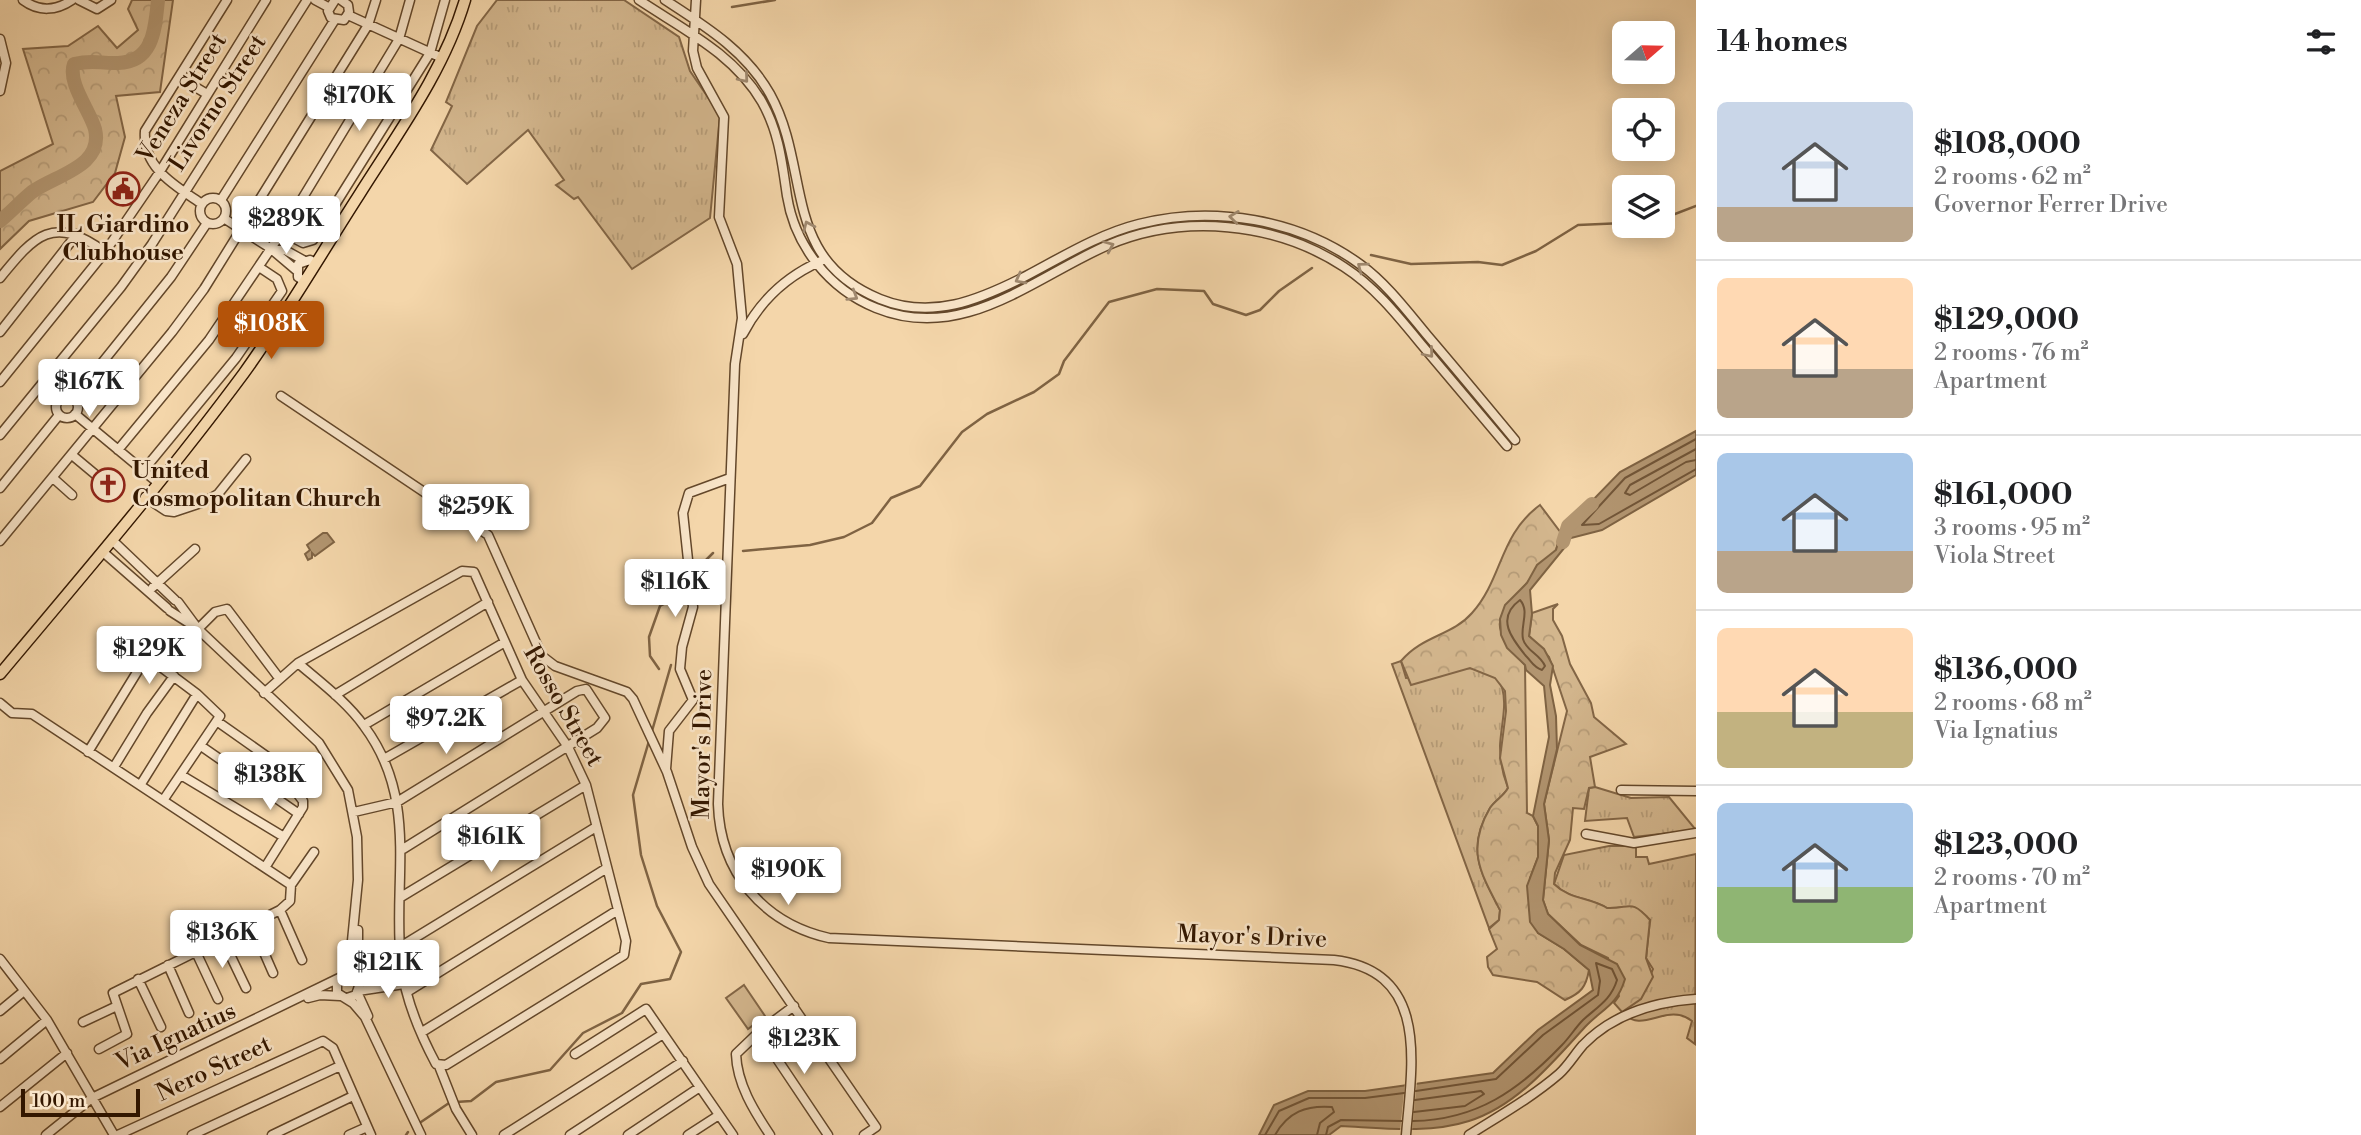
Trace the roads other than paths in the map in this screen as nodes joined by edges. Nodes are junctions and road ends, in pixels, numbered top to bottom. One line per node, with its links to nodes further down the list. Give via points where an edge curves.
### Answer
1 (23, 0): 2 (street, via 39,9)
2 (72, 0)
3 (79, 0): 4 (street, via 97,9)
4 (111, 0)
5 (227, 0): 28 (street)
6 (266, 0): 30 (street, Veneza Street)
7 (307, 0): 32 (street, Livorno Street)
8 (315, 0): 18 (street)
9 (335, 0): 18 (street)
10 (342, 0): 19 (street, via 349,8)
11 (376, 0): 22 (street)
12 (410, 0): 25 (street)
13 (445, 0): 26 (street)
14 (465, 0): 27 (main road)
15 (639, 0): 23 (street)
16 (665, 0): 20 (street)
17 (696, 0): 20 (street, Mayor's Drive)
18 (328, 7): 21 (street)
19 (348, 15): 21 (street); 22 (street)
20 (694, 19): 23 (street, Mayor's Drive); 42 (street, one-way to 20, via 804,220 790,141 768,91 736,51)
21 (334, 20): 33 (street)
22 (368, 25): 25 (street); 37 (street)
23 (692, 35): 45 (street, one-way to 45, via 727,59 762,101 782,153 791,213); 51 (street, Mayor's Drive, via 697,68 724,117 719,217 738,272)
24 (0, 39): 29 (street, via 6,63)
25 (399, 39): 26 (street); 38 (street)
26 (430, 52): 27 (street); 38 (street, via 313,240 303,243)
27 (442, 58): 44 (main road)
28 (180, 78): 30 (street); 31 (street, via 145,131 146,146)
29 (0, 91)
30 (207, 94): 31 (street, Veneza Street)
31 (159, 173): 32 (street); 41 (street, Veneza Street)
32 (185, 192): 34 (street); 53 (street, Livorno Street, via 121,287)
33 (221, 200): 34 (street, via 211,198); 35 (street, via 227,209)
34 (202, 204): 36 (street, via 200,215)
35 (225, 219): 36 (street, via 216,225); 37 (street)
36 (207, 223): 55 (street, via 171,277)
37 (241, 229): 40 (street); 59 (street, via 173,332)
38 (282, 232): 40 (street)
39 (77, 234): 41 (street); 48 (street, via 60,233 31,242); 50 (street)
40 (270, 248): 43 (street); 46 (street); 47 (street)
41 (105, 252): 52 (street, Veneza Street)
42 (826, 259): 45 (street); 61 (street, one-way to 42, via 1373,276 1333,248 1264,222 1215,215 1138,224 1098,239 980,299 943,307 912,307 884,300 850,282)
43 (303, 260): 44 (street); 47 (street)
44 (315, 263): 49 (main road)
45 (817, 263): 51 (street, via 766,299); 62 (street, one-way to 62, via 864,303 902,317 934,319 987,307 1103,247 1140,234 1196,226 1265,234 1320,253 1371,288)
46 (259, 267): 63 (street, via 209,340); 66 (street, via 277,279 282,291 236,358)
47 (296, 270): 49 (street)
48 (0, 278)
49 (304, 281): 70 (main road, via 243,374)
50 (0, 332)
51 (740, 340): 69 (street, Mayor's Drive)
52 (0, 382)
53 (41, 385): 56 (street); 60 (street, Livorno Street)
54 (281, 396): 102 (street, via 488,535 542,656 555,666 627,692)
55 (74, 398): 56 (street); 57 (street)
56 (59, 400): 58 (street)
57 (75, 414): 58 (street, via 68,418); 59 (street)
58 (59, 415): 71 (street)
59 (92, 428): 63 (street); 64 (street)
60 (0, 435)
61 (1515, 440)
62 (1507, 446)
63 (118, 450): 66 (street)
64 (72, 455): 67 (street); 68 (street)
65 (246, 459): 73 (street, via 218,494 204,502 174,512)
66 (144, 471): 70 (street)
67 (96, 475)
68 (53, 478): 72 (street); 75 (street)
69 (730, 478): 102 (street, via 689,493 683,508 693,607 680,669 693,700 669,731); 182 (street, Mayor's Drive, via 718,817 739,879 769,912 794,928 837,939 1355,963 1373,970 1396,993 1408,1022 1412,1065)
70 (157, 482): 73 (main road)
71 (0, 488)
72 (72, 495)
73 (145, 497): 74 (main road)
74 (112, 540): 77 (main road); 78 (street)
75 (0, 541)
76 (195, 549): 80 (street)
77 (103, 552): 79 (street); 86 (main road)
78 (138, 567): 79 (street); 80 (street)
79 (130, 576): 81 (street)
80 (156, 583): 81 (street); 83 (street)
81 (149, 592): 83 (street)
82 (488, 602): 84 (street, Rosso Street); 85 (street, Rosso Street, via 477,575 462,571); 92 (street)
83 (198, 629): 88 (street, via 215,612 227,609); 90 (street)
84 (505, 642): 89 (street, Rosso Street); 96 (street)
85 (298, 663): 88 (street); 92 (street)
86 (0, 674)
87 (174, 676): 91 (street); 99 (street, via 153,661 142,664); 101 (street)
88 (279, 678): 90 (street)
89 (522, 680): 94 (street, Rosso Street); 100 (street)
90 (264, 693): 110 (street, via 329,755)
91 (197, 694): 95 (street, via 218,714); 104 (street)
92 (334, 695): 96 (street)
93 (0, 703): 99 (street, via 12,713 32,714)
94 (544, 714): 98 (street, Rosso Street); 98 (street, via 580,690 593,695 604,722); 109 (street)
95 (218, 722): 97 (street); 111 (street, via 272,760 303,801)
96 (364, 725): 100 (street)
97 (201, 746): 103 (street); 111 (street)
98 (568, 747): 105 (street, Rosso Street); 116 (street)
99 (88, 752): 101 (street)
100 (384, 759): 109 (street)
101 (114, 767): 104 (street)
102 (667, 772): 144 (street, via 709,884)
103 (181, 775): 108 (street); 115 (street)
104 (141, 784): 108 (street)
105 (586, 785): 112 (street, Rosso Street); 121 (street)
106 (1621, 790): 107 (street)
107 (1696, 791)
108 (164, 799): 118 (street)
109 (397, 802): 110 (street); 116 (street)
110 (354, 812): 122 (street)
111 (299, 814): 115 (street)
112 (596, 827): 119 (street, Rosso Street); 127 (street)
113 (1696, 832): 114 (street, via 1634,843)
114 (1586, 834)
115 (285, 837): 118 (street)
116 (403, 849): 121 (street)
117 (314, 852): 120 (street)
118 (266, 866): 120 (street)
119 (607, 868): 123 (street, Rosso Street); 137 (street)
120 (290, 885): 124 (street, via 290,901)
121 (401, 897): 127 (street)
122 (356, 902): 133 (street, via 351,951); 135 (street)
123 (618, 909): 150 (street); 160 (street, Rosso Street, via 627,949 624,955)
124 (280, 910): 125 (street); 129 (street)
125 (252, 925): 126 (street); 132 (street)
126 (223, 940): 128 (street); 136 (street)
127 (400, 947): 137 (street)
128 (195, 952): 131 (street); 140 (street)
129 (302, 960)
130 (1, 963): 138 (street)
131 (168, 965): 134 (street); 146 (street)
132 (273, 973)
133 (340, 977): 135 (street, via 353,976); 139 (street, via 336,989); 142 (street, Via Ignatius)
134 (138, 979): 143 (street, via 113,993); 149 (street)
135 (358, 987): 137 (street); 139 (street); 153 (street)
136 (246, 988)
137 (405, 988): 150 (street)
138 (24, 991): 145 (street); 147 (street)
139 (343, 997): 142 (street, Via Ignatius, via 320,995); 153 (street, via 359,1009)
140 (218, 999)
141 (1696, 999): 183 (street, via 1642,1008 1609,1022 1560,1073)
142 (292, 1003): 163 (street, Via Ignatius)
143 (117, 1006): 148 (street); 154 (street, via 127,1034)
144 (794, 1006): 151 (street); 181 (street, via 876,1127)
145 (0, 1011)
146 (189, 1013)
147 (47, 1020): 155 (street); 157 (street)
148 (83, 1022)
149 (161, 1027)
150 (422, 1032): 160 (street)
151 (759, 1032): 179 (street, via 737,1050 736,1062 753,1111); 180 (street)
152 (663, 1034): 156 (street, via 646,1009); 158 (street); 174 (street)
153 (379, 1045): 172 (street)
154 (99, 1049)
155 (67, 1053): 163 (street); 164 (street)
156 (575, 1054)
157 (0, 1059)
158 (682, 1061): 161 (street); 175 (street)
159 (340, 1066): 162 (street); 168 (street, Nero Street, via 327,1041 318,1042); 169 (street)
160 (439, 1066): 173 (street)
161 (700, 1087): 165 (street); 176 (street)
162 (353, 1096): 166 (street); 170 (street)
163 (92, 1098): 167 (street, Via Ignatius); 168 (street)
164 (0, 1107)
165 (719, 1115): 177 (street); 178 (street)
166 (369, 1131): 171 (street)
167 (46, 1135)
168 (116, 1135)
169 (192, 1135)
170 (272, 1135)
171 (349, 1135)
172 (421, 1135)
173 (472, 1135)
174 (504, 1135)
175 (570, 1135)
176 (628, 1135)
177 (688, 1135)
178 (733, 1135)
179 (770, 1135)
180 (828, 1135)
181 (864, 1135)
182 (1406, 1135)
183 (1468, 1135)

